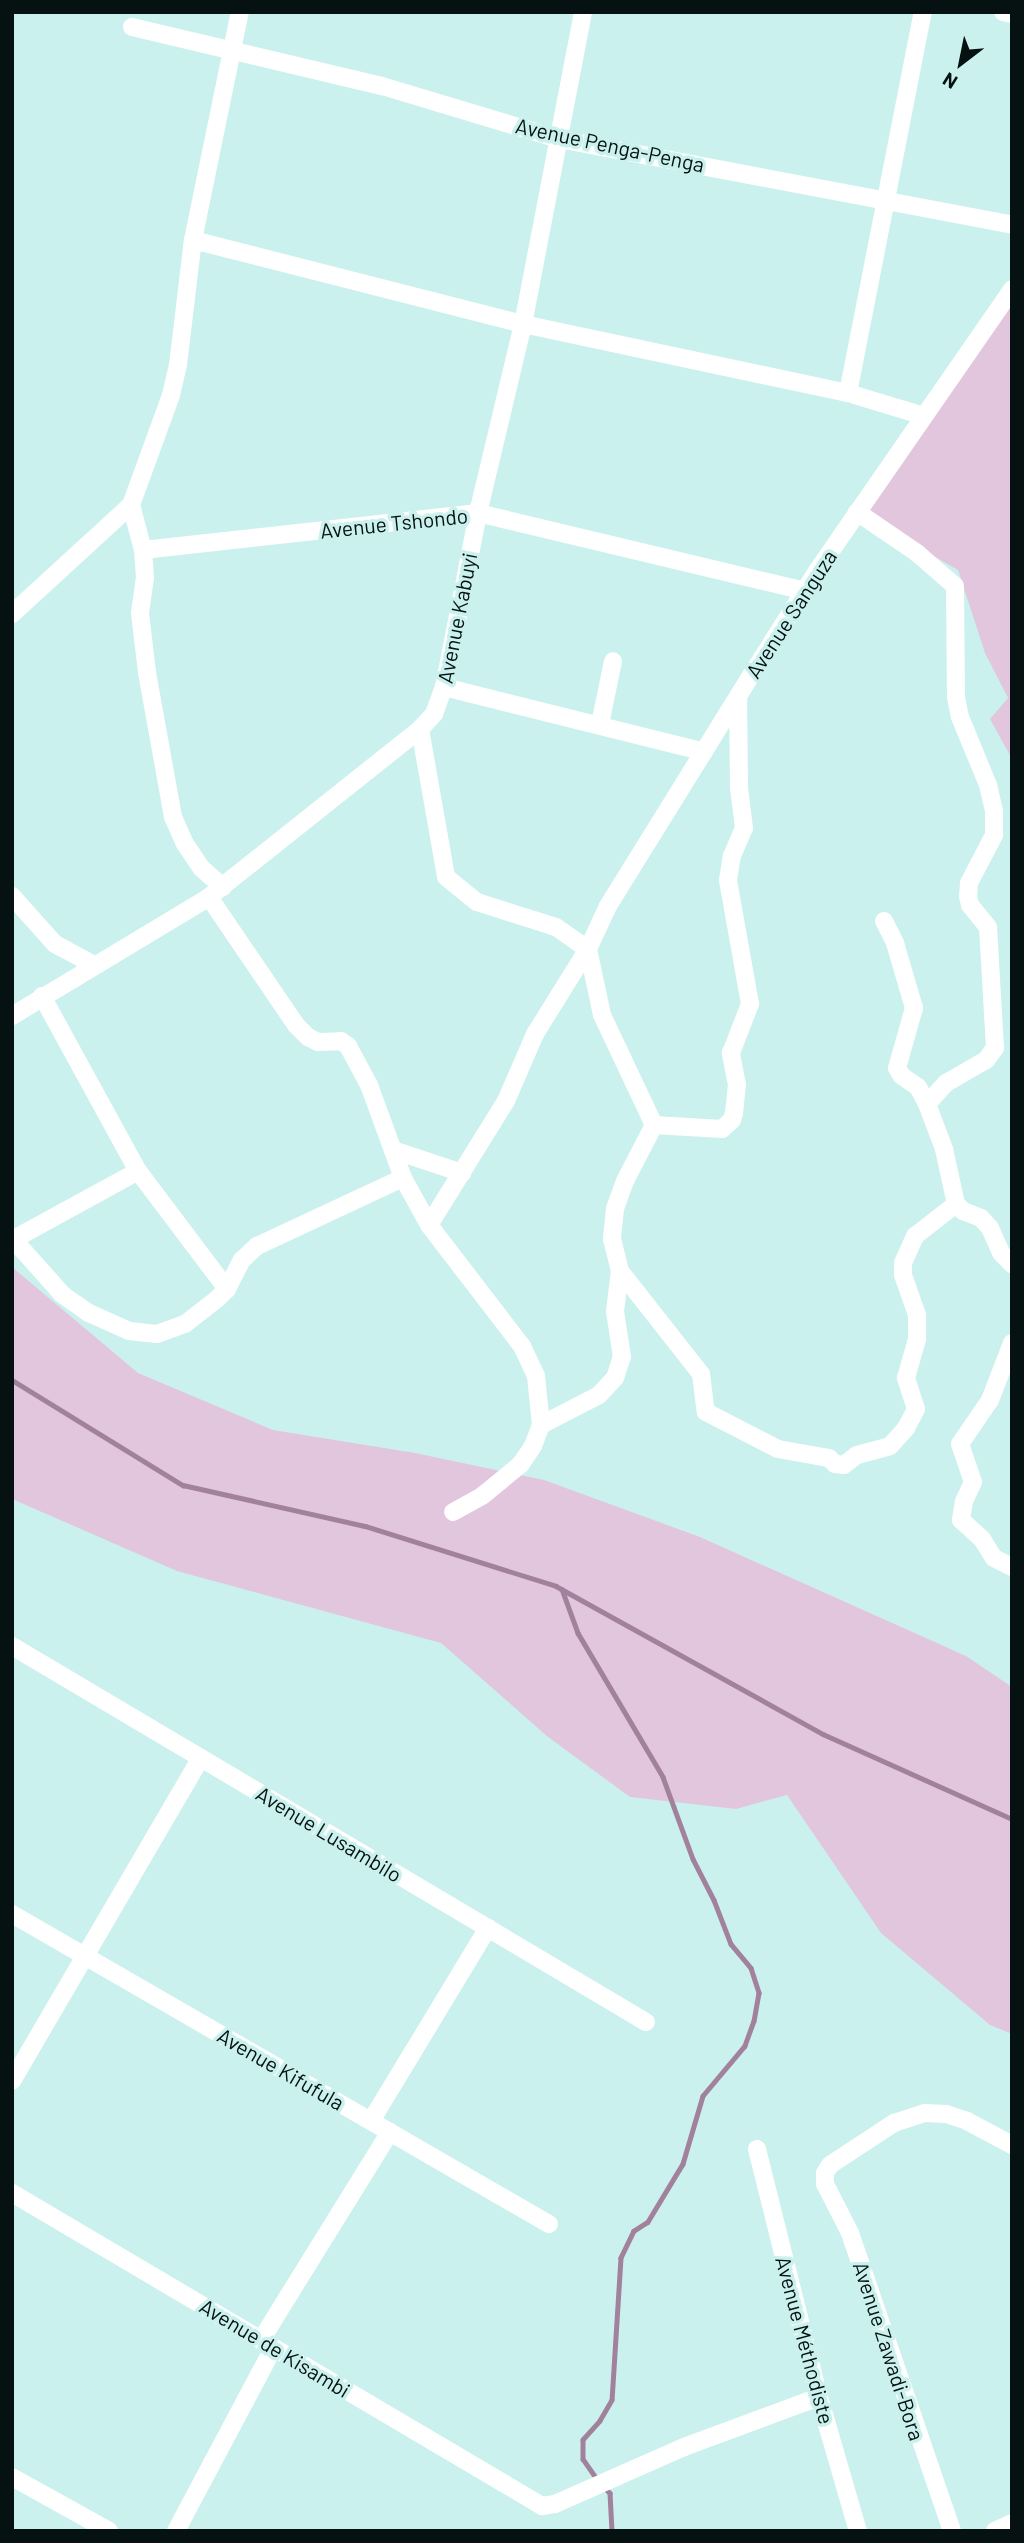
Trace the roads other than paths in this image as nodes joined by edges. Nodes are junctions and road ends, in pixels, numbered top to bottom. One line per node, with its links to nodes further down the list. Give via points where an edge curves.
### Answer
1 (240, 12): 7 (street)
2 (583, 12): 8 (street, Avenue Kabuyi)
3 (923, 12): 9 (street)
4 (1003, 12): 5 (street)
5 (1012, 14)
6 (132, 27): 7 (street, Avenue Penga-Penga)
7 (233, 48): 8 (street, Avenue Penga-Penga); 11 (street)
8 (559, 139): 9 (street, Avenue Penga-Penga); 13 (street, Avenue Kabuyi)
9 (887, 199): 10 (street, Avenue Penga-Penga); 14 (street)
10 (1012, 225)
11 (192, 240): 13 (street); 16 (street, via 175,375)
12 (1012, 289): 15 (street, Avenue Sanguza)
13 (523, 324): 14 (street); 18 (street, Avenue Kabuyi)
14 (848, 393): 15 (street)
15 (924, 416): 17 (street, Avenue Sanguza)
16 (131, 505): 19 (street); 21 (street)
17 (857, 512): 20 (street, Avenue Sanguza); 35 (street, via 955,586 958,707 995,812 994,835 969,883 968,896 988,927 995,1048 986,1060 946,1083)
18 (478, 513): 19 (street, Avenue Tshondo); 20 (street, Avenue Tshondo); 23 (street, Avenue Kabuyi)
19 (143, 550): 28 (street, via 140,613 173,817)
20 (804, 591): 24 (street, Avenue Sanguza)
21 (12, 614)
22 (613, 661): 25 (street)
23 (444, 687): 25 (street); 26 (street, Avenue Kabuyi, via 433,714)
24 (738, 697): 27 (street, Avenue Sanguza); 36 (street, via 744,828 728,880 750,1004 731,1053 737,1085 734,1113 722,1129)
25 (600, 724): 27 (street)
26 (420, 729): 28 (street, Avenue Kabuyi); 31 (street, via 446,877 477,902 556,927)
27 (704, 752): 31 (street, Avenue Sanguza, via 608,906)
28 (216, 892): 32 (street, Avenue Kabuyi); 37 (street, via 302,1031 318,1042 341,1041 348,1046 369,1085)
29 (12, 896): 32 (street, via 55,944)
30 (884, 921): 35 (street, via 914,1008 897,1068 918,1087)
31 (588, 949): 36 (street, via 602,1015); 39 (street, Avenue Sanguza, via 535,1034 506,1101)
32 (94, 965): 33 (street, Avenue Kabuyi)
33 (42, 996): 34 (street, Avenue Kabuyi); 38 (street)
34 (12, 1016)
35 (928, 1104): 41 (street)
36 (654, 1125): 45 (street, via 615,1209 612,1239)
37 (393, 1150): 39 (street); 40 (street)
38 (138, 1171): 43 (street); 46 (street)
39 (462, 1173): 42 (street, Avenue Sanguza)
40 (403, 1178): 42 (street); 46 (street, via 257,1247 242,1260)
41 (956, 1203): 44 (street, via 981,1218); 45 (street, via 915,1236 903,1264 917,1315 917,1339 906,1378 916,1409 890,1446 857,1455 844,1465 778,1449 713,1419 706,1412 701,1374)
42 (429, 1225): 48 (street, via 522,1346 536,1376)
43 (13, 1238): 46 (street, via 63,1295 89,1314 129,1331 157,1334 185,1324)
44 (1012, 1264)
45 (620, 1271): 48 (street, via 615,1311 622,1357 615,1378 599,1395)
46 (227, 1289)
47 (1012, 1343): 50 (street, via 990,1400 960,1444 973,1482 961,1520 994,1558)
48 (541, 1425): 49 (street, via 521,1465)
49 (453, 1513)
50 (1012, 1567)
51 (12, 1646): 52 (street, Avenue Lusambilo)
52 (201, 1758): 54 (street, Avenue Lusambilo); 55 (street)
53 (12, 1914): 55 (street, Avenue Kifufula)
54 (488, 1928): 56 (street, Avenue Lusambilo); 58 (street)
55 (85, 1956): 57 (street); 58 (street, Avenue Kifufula)
56 (646, 2022)
57 (12, 2081)
58 (371, 2121): 59 (street, Avenue Kifufula)
59 (390, 2132): 63 (street, Avenue Kifufula); 64 (street)
60 (1012, 2145): 71 (street, Avenue Zawadi-Bora, via 967,2121 925,2113 894,2123 830,2165 825,2173 825,2184 850,2233)
61 (757, 2149): 65 (street, Avenue Méthodiste)
62 (12, 2193): 64 (street, Avenue de Kisambi)
63 (549, 2224)
64 (267, 2344): 65 (street, Avenue de Kisambi, via 537,2504 551,2505 684,2447); 69 (street)
65 (819, 2397): 70 (street, Avenue Méthodiste)
66 (12, 2477): 68 (street)
67 (1012, 2523): 72 (street)
68 (109, 2531)
69 (176, 2531)
70 (858, 2531)
71 (951, 2531)
72 (995, 2531)

